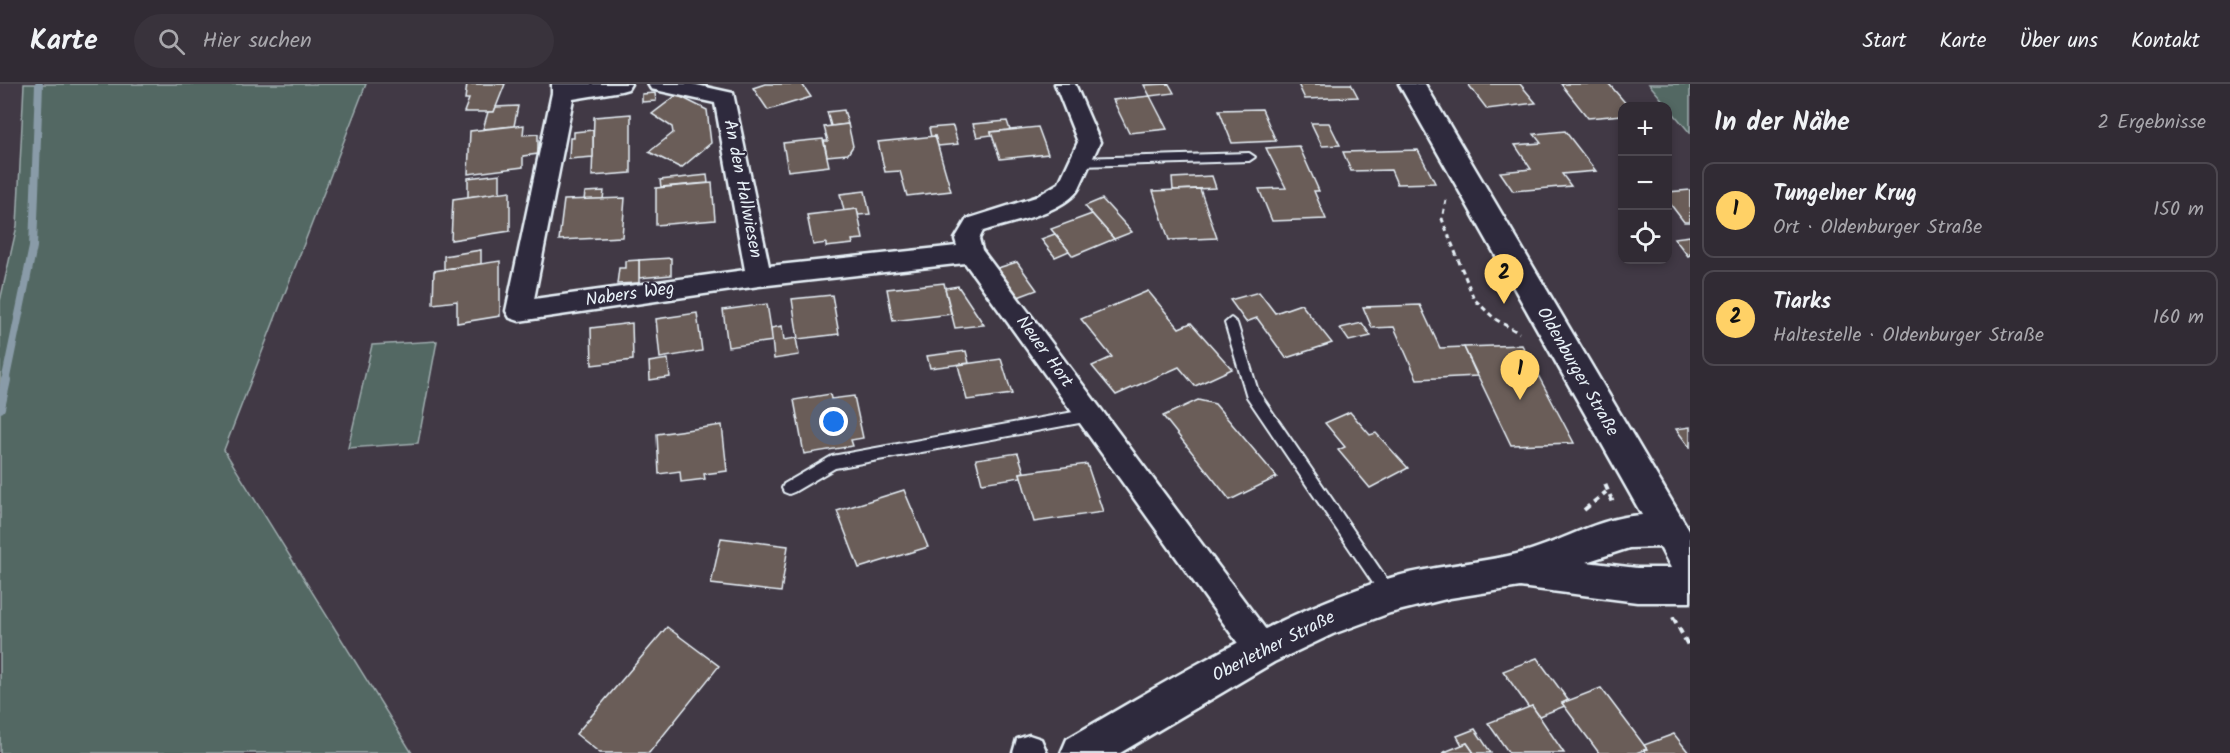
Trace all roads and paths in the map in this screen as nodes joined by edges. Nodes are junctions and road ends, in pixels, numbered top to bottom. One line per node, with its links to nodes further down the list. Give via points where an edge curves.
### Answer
1 (621, 84): 5 (street)
2 (658, 84): 10 (street, An den Hallwiesen, via 725,98)
3 (1065, 84): 7 (street, via 1089,142)
4 (1412, 84): 18 (street, Oldenburger Straße)
5 (563, 89): 10 (street, Nabers Weg, via 519,311)
6 (1249, 157): 7 (lane)
7 (1080, 162): 9 (street, via 1068,188 1044,203 975,225 967,239)
8 (1449, 194): 12 (path, via 1442,207 1442,219 1474,299 1495,320)
9 (971, 253): 10 (street, Nabers Weg); 13 (street, Neuer Hort)
10 (759, 277)
11 (1231, 323): 23 (lane, via 1252,393)
12 (1522, 334)
13 (1090, 415): 15 (lane, via 832,462); 24 (street, Neuer Hort)
14 (1604, 480): 16 (path)
15 (789, 488)
16 (1607, 492): 17 (path); 19 (path)
17 (1575, 516)
18 (1670, 530): 19 (street, Oberlether Straße); 20 (street, Oldenburger Straße)
19 (1629, 532): 21 (street, Oberlether Straße)
20 (1690, 566)
21 (1517, 571): 22 (street, Oberlether Straße, via 1636,585); 23 (street, Oberlether Straße, via 1450,581)
22 (1674, 585): 25 (path)
23 (1390, 596): 24 (street, Oberlether Straße, via 1324,619)
24 (1261, 649): 26 (street, Oberlether Straße)
25 (1690, 650)
26 (1082, 753)

